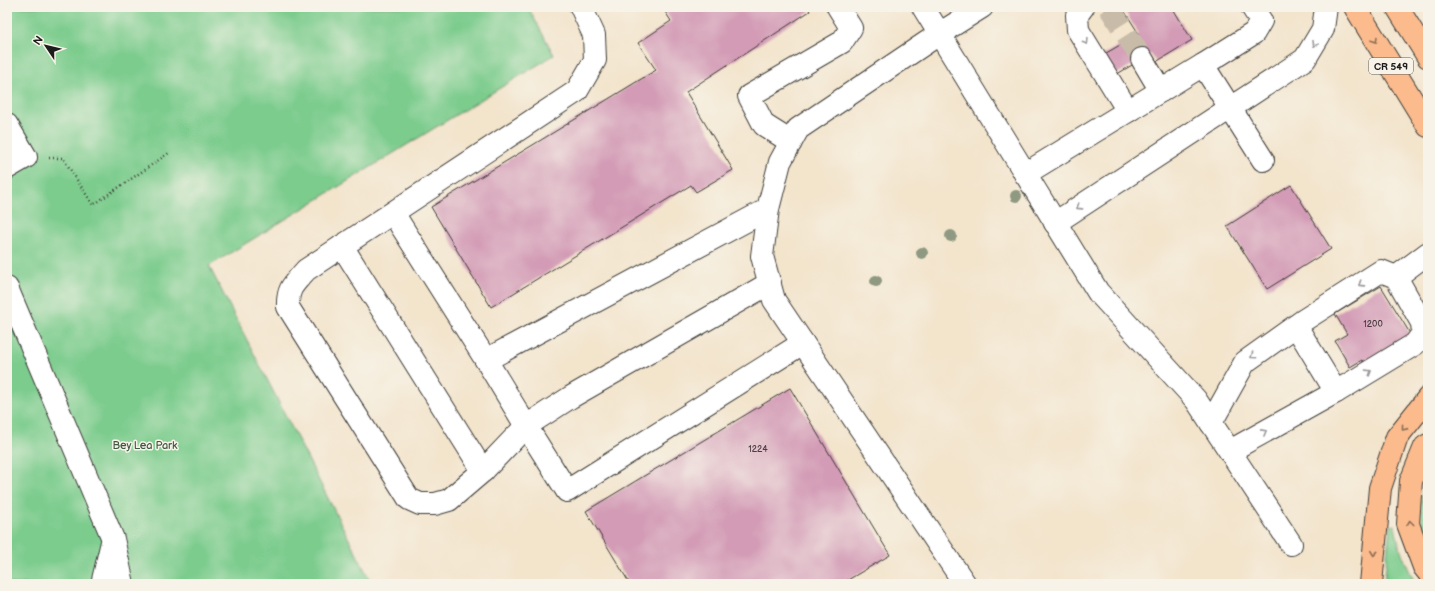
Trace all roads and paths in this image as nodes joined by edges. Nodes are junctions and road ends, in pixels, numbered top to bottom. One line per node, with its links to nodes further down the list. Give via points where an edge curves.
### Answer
1 (581, 7): 26 (lane, via 594,35 595,60 577,91)
2 (838, 7): 19 (lane, via 851,28 842,42 749,96 764,125)
3 (923, 7): 10 (lane)
4 (982, 7): 10 (lane)
5 (1082, 7): 16 (lane, one-way to 16, via 1077,15 1078,30)
6 (1252, 7): 13 (lane, via 1261,21 1254,33)
7 (1326, 7): 15 (lane, one-way to 15, via 1323,29 1306,59)
8 (1355, 7): 18 (main road, CR 549, one-way to 18)
9 (1397, 7): 11 (main road)
10 (939, 34): 19 (lane, via 798,129); 24 (lane)
11 (1428, 57)
12 (1142, 59): 14 (lane)
13 (1203, 65): 14 (lane); 15 (lane)
14 (1162, 91): 16 (lane)
15 (1230, 108): 22 (lane); 27 (lane, one-way to 27)
16 (1128, 111): 24 (lane)
17 (7, 125): 21 (lane)
18 (1428, 126)
19 (791, 142): 25 (lane, via 780,162)
20 (169, 153): 21 (path, via 93,205 63,158)
21 (26, 157): 23 (lane)
22 (1263, 160)
23 (7, 168)
24 (1025, 174): 27 (lane)
25 (768, 209): 31 (lane, via 762,256); 35 (lane)
26 (392, 213): 28 (lane); 35 (lane)
27 (1055, 222): 38 (lane, via 1098,292 1196,400)
28 (342, 246): 42 (lane); 42 (lane, via 306,270 287,296 288,307 409,499 420,504 435,504 449,500)
29 (1428, 252): 30 (lane)
30 (1396, 277): 33 (lane, one-way to 33, via 1381,271); 36 (lane, one-way to 30, via 1415,344 1422,333 1422,323)
31 (770, 283): 34 (lane, via 774,300); 39 (lane, via 571,397)
32 (7, 288): 43 (lane)
33 (1296, 326): 36 (lane); 38 (lane, one-way to 38, via 1245,362)
34 (803, 343): 39 (lane, via 567,491); 48 (lane)
35 (486, 360): 39 (lane)
36 (1336, 392): 41 (lane, one-way to 36)
37 (1428, 398): 49 (main road, one-way to 49, via 1397,437 1380,488)
38 (1211, 423): 41 (lane)
39 (526, 426): 42 (lane)
40 (1428, 444): 45 (main road, one-way to 40, via 1408,524 1411,481)
41 (1230, 451): 44 (lane)
42 (483, 471)
43 (113, 539): 46 (lane); 47 (lane)
44 (1292, 544)
45 (1428, 572)
46 (102, 584)
47 (123, 584)
48 (965, 584)
49 (1371, 584)

